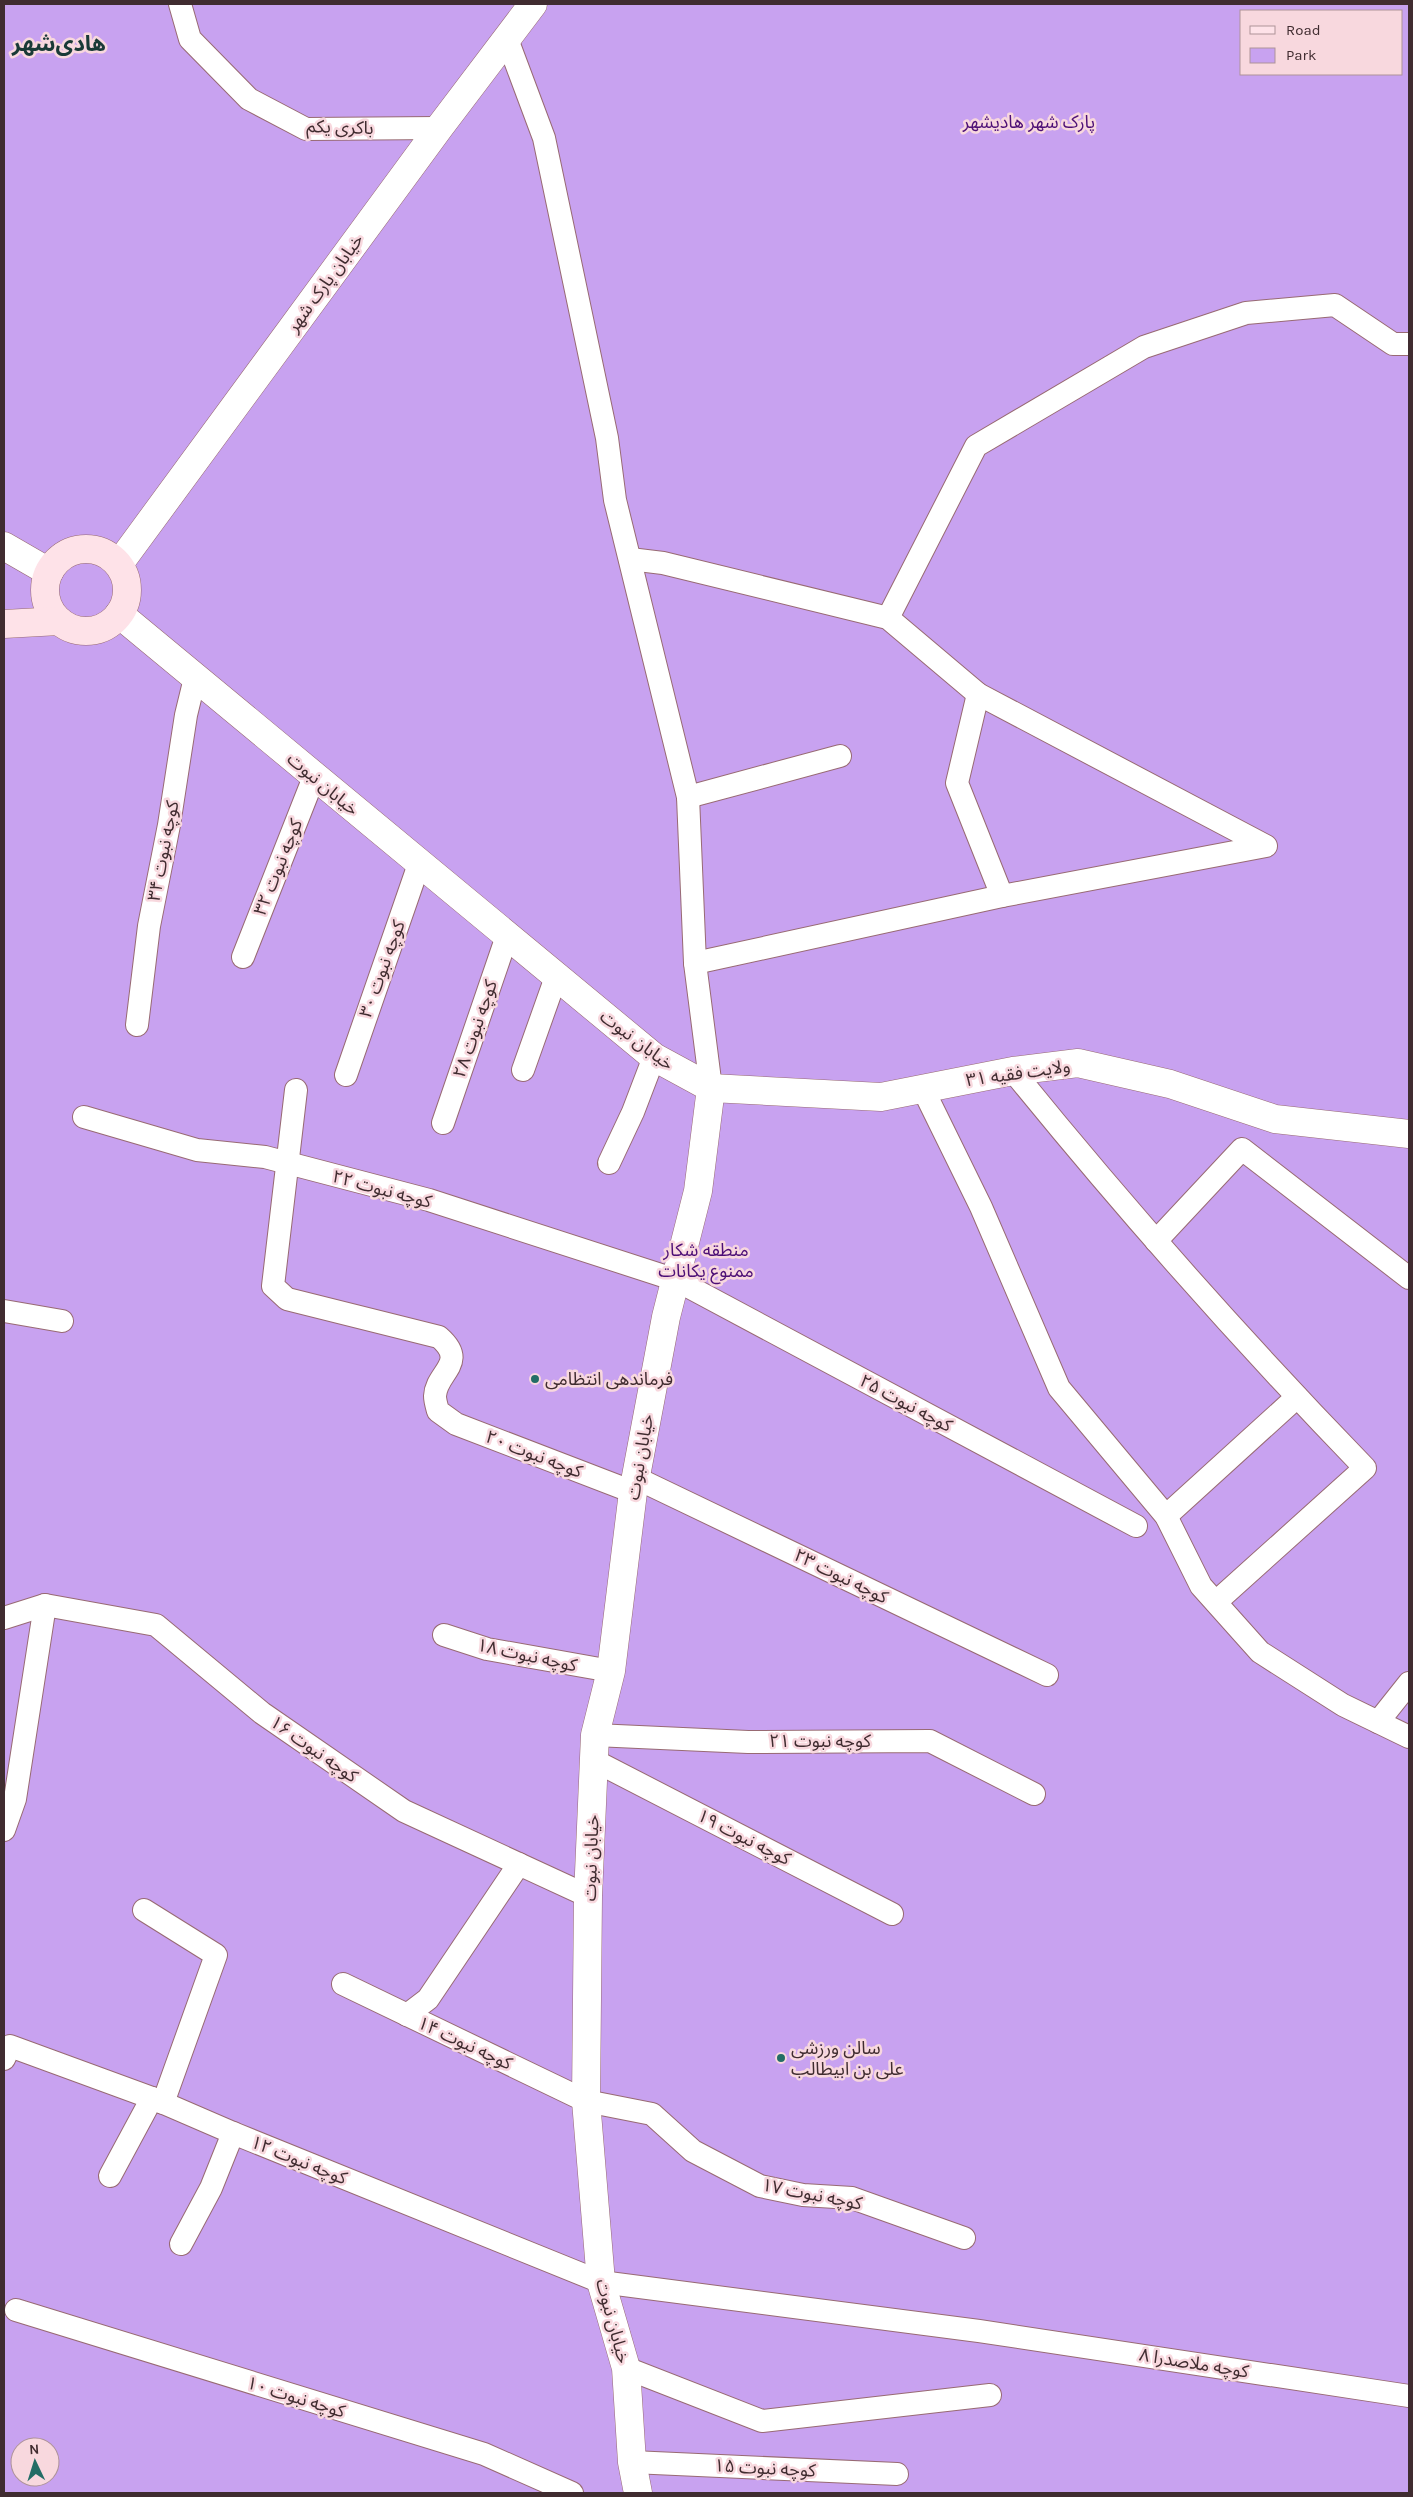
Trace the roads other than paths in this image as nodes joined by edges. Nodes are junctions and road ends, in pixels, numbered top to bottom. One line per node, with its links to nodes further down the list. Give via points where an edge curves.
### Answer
1 (180, 4): 4 (street, باکری یکم, via 190,39 249,99 306,129)
2 (533, 4): 3 (street, خیابان پارک شهر)
3 (507, 39): 4 (street, خیابان پارک شهر); 7 (street, via 544,138)
4 (439, 128): 8 (street, خیابان پارک شهر)
5 (1409, 344): 11 (street, via 1393,344 1336,305 1246,313 1144,347 976,446)
6 (4, 546): 9 (street)
7 (630, 560): 11 (street, via 663,563); 18 (street)
8 (119, 564): 9 (main road, via 99,550 86,548 62,556); 10 (main road, via 128,589 126,603)
9 (49, 572): 12 (main road, via 46,598)
10 (119, 614): 12 (main road, via 110,624 97,629 71,628); 14 (street, خیابان نبوت)
11 (888, 618): 15 (street)
12 (59, 621): 13 (main road)
13 (4, 624)
14 (195, 678): 17 (street, خیابان نبوت); 25 (street, کوچه نبوت ۳۴, via 149,926)
15 (978, 694): 20 (street, via 957,782); 20 (street, via 1266,846)
16 (840, 756): 18 (street)
17 (314, 777): 19 (street, خیابان نبوت); 22 (street, کوچه نبوت ۳۲)
18 (688, 797): 23 (street)
19 (419, 864): 21 (street, خیابان نبوت); 29 (street, کوچه نبوت ۳۰)
20 (1002, 896): 23 (street)
21 (507, 936): 24 (street, خیابان نبوت); 34 (street, کوچه نبوت ۲۸)
22 (242, 957)
23 (695, 963): 30 (street)
24 (556, 977): 26 (street, خیابان نبوت); 27 (street)
25 (137, 1026)
26 (654, 1057): 30 (street, خیابان نبوت); 37 (street, via 634,1112)
27 (523, 1070)
28 (1013, 1071): 31 (street, ولایت فقیه ۳۱); 35 (street, ولایت فقیه ۳۱, via 1078,1064 1170,1084 1274,1119); 38 (street)
29 (346, 1075)
30 (711, 1088): 31 (street, ولایت فقیه ۳۱, via 881,1097); 40 (street, خیابان نبوت, via 698,1191)
31 (923, 1089): 45 (street, via 981,1206 1059,1388)
32 (296, 1090): 36 (street)
33 (84, 1117): 36 (street, کوچه نبوت ۲۲, via 197,1150 265,1157)
34 (443, 1123)
35 (1409, 1134)
36 (287, 1163): 40 (street, کوچه نبوت ۲۲, via 429,1200); 44 (street, کوچه نبوت ۲۰, via 273,1286 287,1299 438,1337 449,1346 452,1362 435,1394 438,1412 456,1424)
37 (609, 1163)
38 (1156, 1241): 39 (street, via 1242,1149); 43 (street)
39 (1409, 1278)
40 (676, 1280): 44 (street, خیابان نبوت); 46 (street, کوچه نبوت ۲۵)
41 (4, 1311): 42 (street)
42 (62, 1321)
43 (1297, 1397): 45 (street); 47 (street, via 1365,1468)
44 (634, 1485): 51 (street, خیابان نبوت); 52 (street, کوچه نبوت ۲۳)
45 (1166, 1516): 47 (street, via 1201,1586)
46 (1136, 1526)
47 (1216, 1602): 54 (street, via 1260,1652 1342,1705)
48 (45, 1606): 49 (street); 58 (street, via 15,1799); 59 (street, کوچه نبوت ۱۶, via 156,1625 262,1713 404,1812)
49 (4, 1618)
50 (444, 1635): 51 (street, کوچه نبوت ۱۸, via 487,1649)
51 (610, 1671): 56 (street, خیابان نبوت)
52 (1047, 1675)
53 (1409, 1683): 54 (street)
54 (1378, 1722): 55 (street)
55 (1409, 1737)
56 (595, 1748): 57 (street, کوچه نبوت ۲۱, via 748,1742 930,1741); 60 (street, خیابان نبوت); 62 (street, کوچه نبوت ۱۹)
57 (1034, 1794)
58 (4, 1830)
59 (519, 1864): 60 (street, کوچه نبوت ۱۶); 64 (street, via 428,1999)
60 (588, 1896): 67 (street, خیابان نبوت)
61 (144, 1910): 66 (street, via 216,1955)
62 (892, 1914)
63 (343, 1984): 64 (street, کوچه نبوت ۱۴)
64 (407, 2015): 67 (street, کوچه نبوت ۱۴)
65 (4, 2059): 66 (street, کوچه نبوت ۱۲, via 10,2046)
66 (158, 2100): 68 (street, کوچه نبوت ۱۲); 69 (street)
67 (586, 2101): 70 (street, کوچه نبوت ۱۷, via 652,2114 693,2151 760,2186 852,2198); 72 (street, خیابان نبوت)
68 (234, 2133): 71 (street, via 211,2188); 72 (street, کوچه نبوت ۱۲)
69 (110, 2176)
70 (964, 2238)
71 (181, 2244)
72 (600, 2282): 74 (street, کوچه نبوت ۱۲); 75 (street, خیابان نبوت)
73 (16, 2310): 80 (street, کوچه نبوت ۱۰, via 484,2454)
74 (979, 2331): 77 (street, کوچه ملاصدرا ۸)
75 (626, 2368): 76 (street, via 762,2420); 78 (street, خیابان نبوت)
76 (990, 2395)
77 (1409, 2396)
78 (632, 2462): 79 (street, کوچه نبوت ۱۵); 81 (street, خیابان نبوت)
79 (897, 2474)
80 (572, 2493)
81 (638, 2493)

